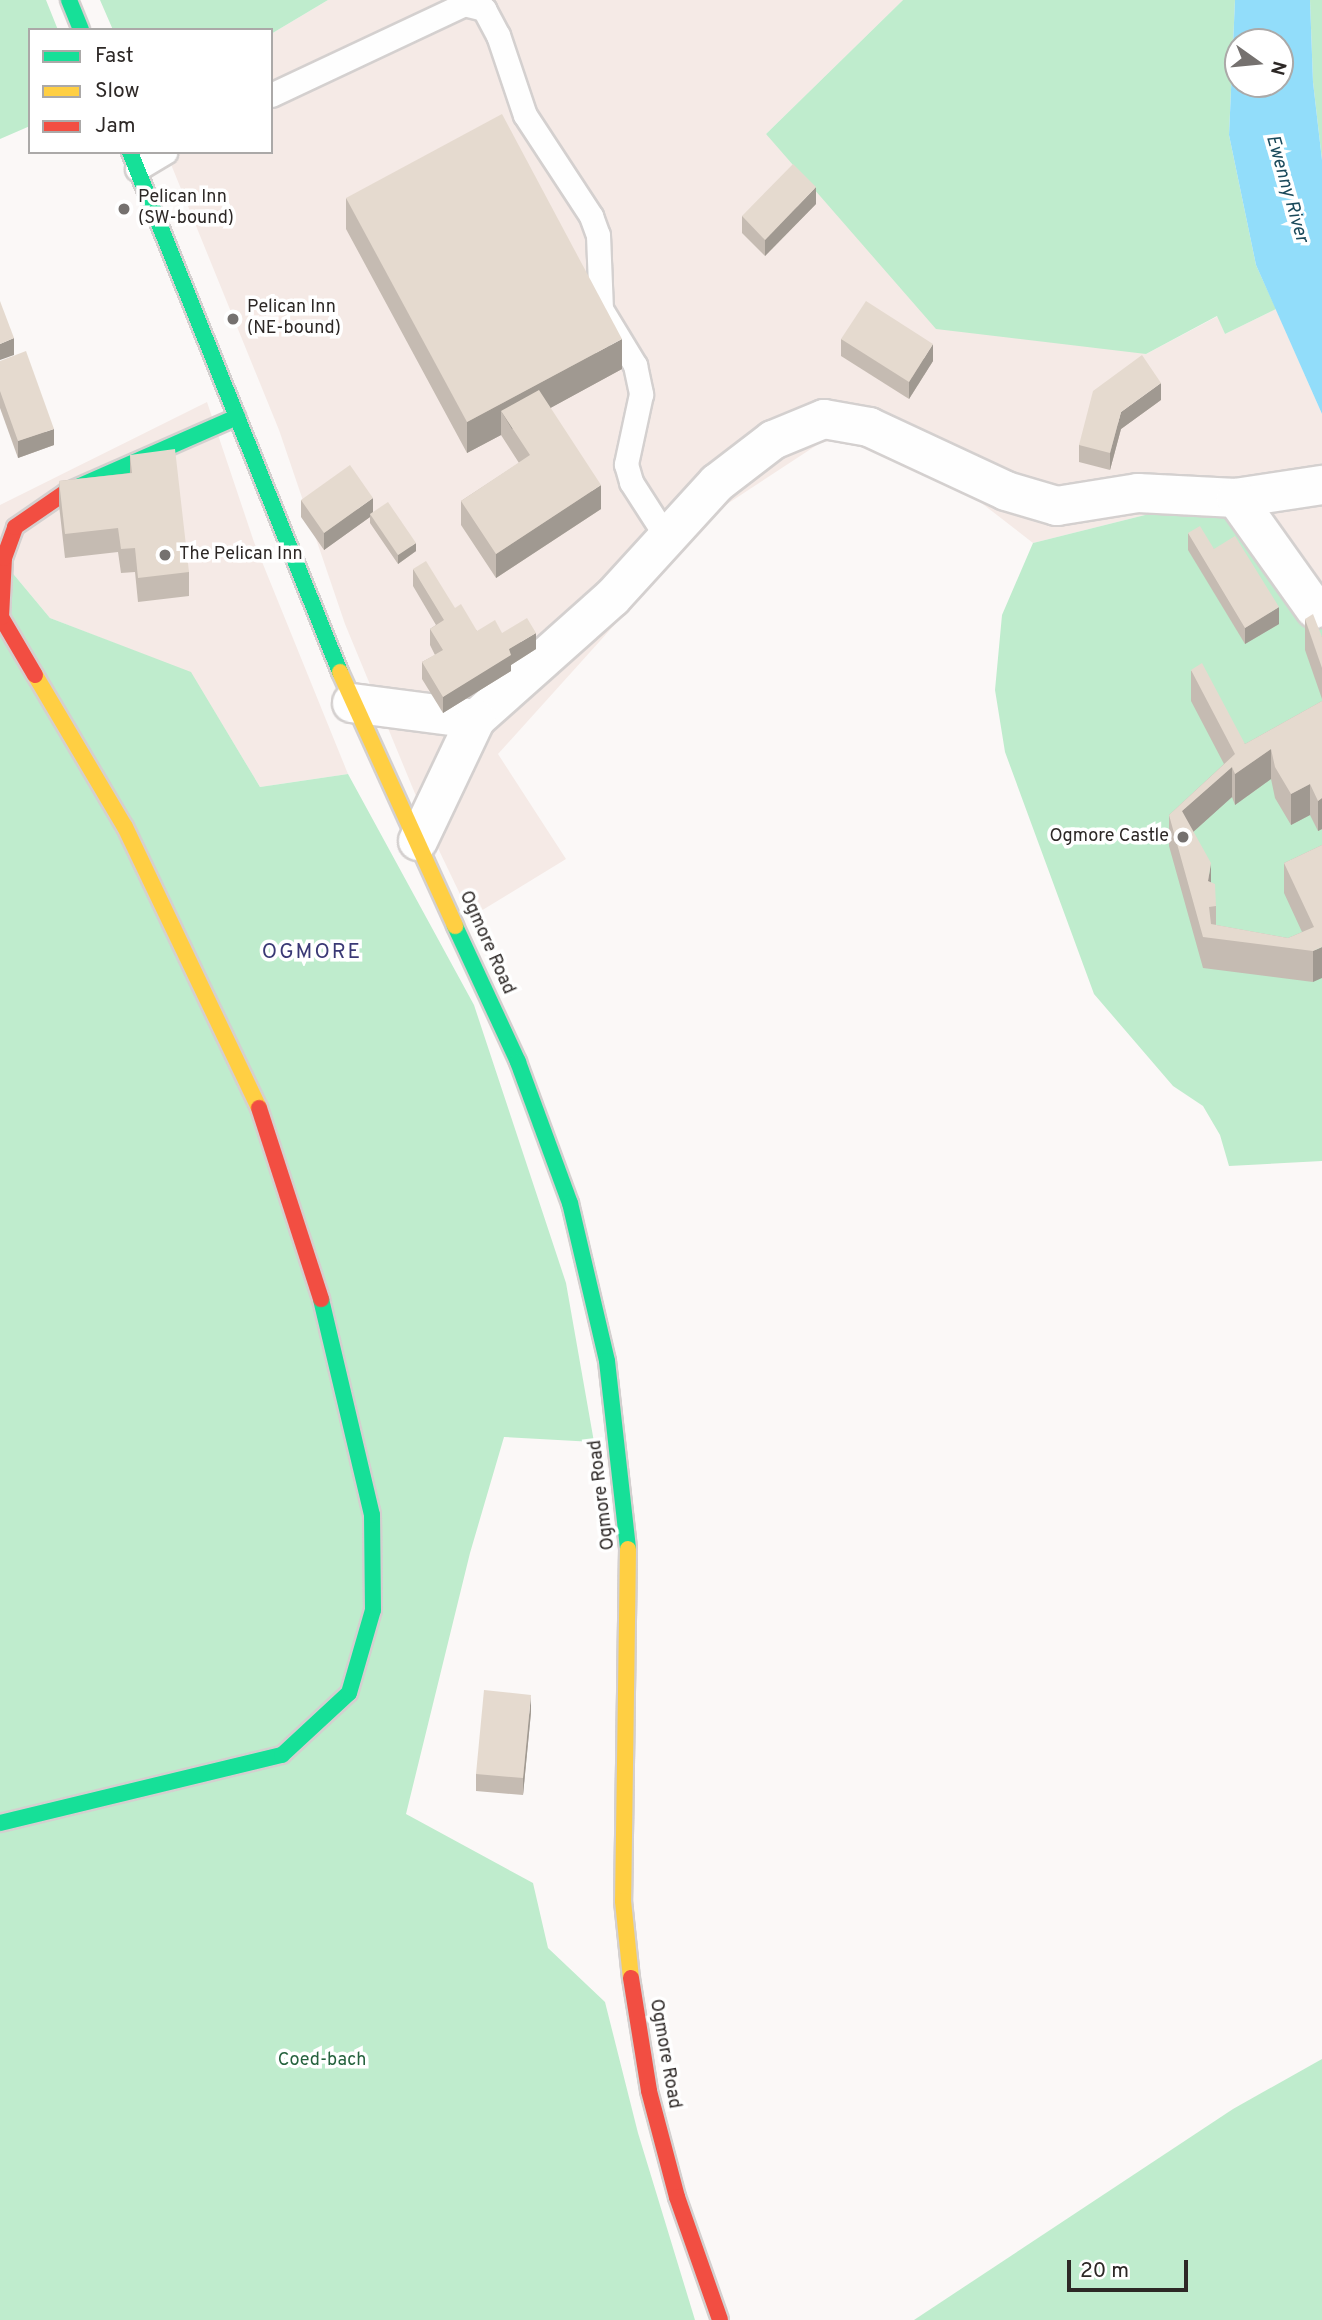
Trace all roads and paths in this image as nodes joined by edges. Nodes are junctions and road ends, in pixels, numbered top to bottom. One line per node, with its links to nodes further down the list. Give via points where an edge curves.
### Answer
1 (69, 0): 2 (main road)
2 (80, 28)
3 (273, 94): 9 (lane, via 464,4 484,9 498,34 525,115 598,234 596,288 601,309 635,365 641,394 626,464 631,482)
4 (158, 154): 5 (lane)
5 (134, 161): 6 (main road, Ogmore Road)
6 (237, 417): 11 (main road, Ogmore Road); 14 (main road, via 68,491 15,527 4,558 1,617 125,827 266,1123 328,1323 372,1515 373,1610 349,1693 282,1755)
7 (1322, 485): 8 (street)
8 (1236, 498): 9 (street, via 1138,494 1057,506 1006,491 869,427 824,419 773,440 717,483); 10 (street)
9 (667, 538): 12 (street, via 612,598)
10 (1315, 609)
11 (352, 703): 12 (street); 13 (main road, Ogmore Road)
12 (476, 719): 13 (street)
13 (418, 841): 15 (main road, Ogmore Road, via 518,1062 570,1203 607,1361 629,1556 623,1900 632,1987 649,2091 677,2197)
14 (0, 1823)
15 (720, 2320)

